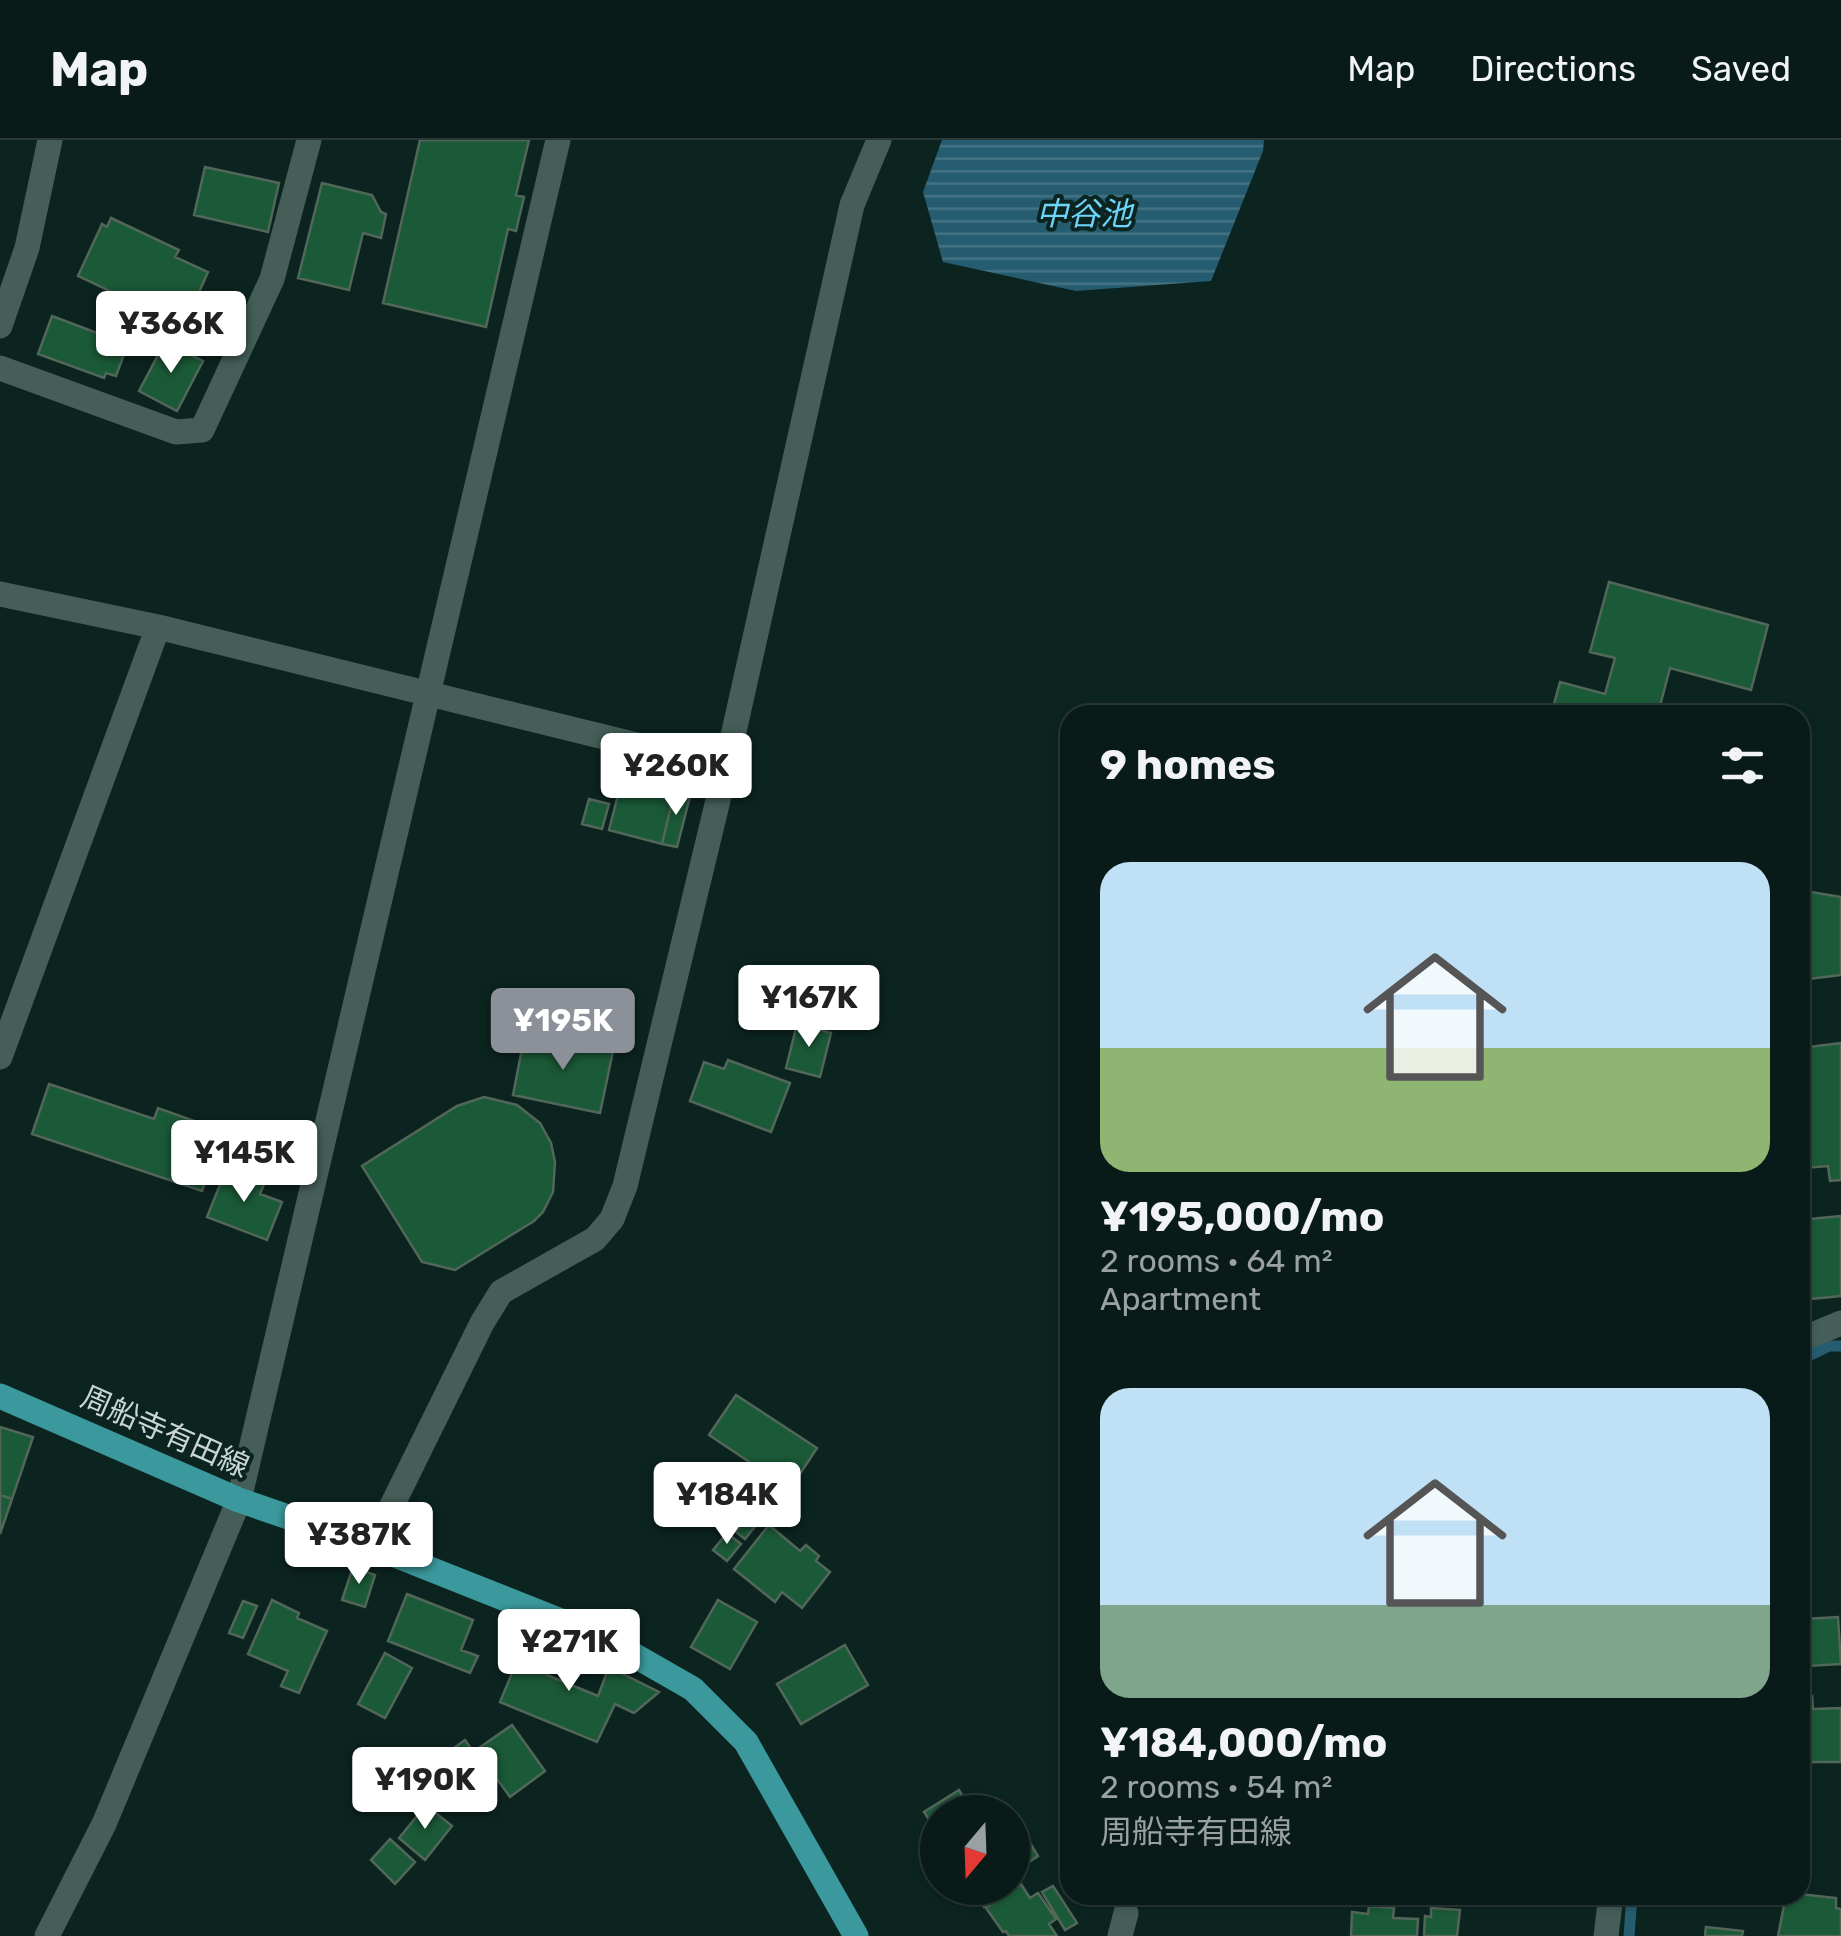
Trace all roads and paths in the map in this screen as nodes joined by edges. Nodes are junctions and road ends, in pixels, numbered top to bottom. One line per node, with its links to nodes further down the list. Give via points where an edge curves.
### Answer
1 (50, 140): 5 (street, via 27,248)
2 (309, 140): 6 (street, via 272,279 202,430 176,432)
3 (558, 140): 9 (street)
4 (878, 140): 10 (street, via 852,205)
5 (0, 326)
6 (0, 368)
7 (0, 594): 8 (street)
8 (158, 627): 9 (street); 11 (street)
9 (430, 693): 10 (street); 15 (street)
10 (726, 767): 16 (street, via 612,1219 595,1239 502,1292)
11 (0, 1056)
12 (1841, 1323): 13 (street)
13 (1810, 1336)
14 (0, 1396): 15 (main road, 周船寺有田線)
15 (239, 1500): 16 (main road, 周船寺有田線); 18 (street, via 104,1824)
16 (372, 1546): 19 (main road, 周船寺有田線, via 604,1638 693,1688 746,1742)
17 (1610, 1905): 20 (street)
18 (47, 1936)
19 (856, 1936)
20 (1606, 1936)

